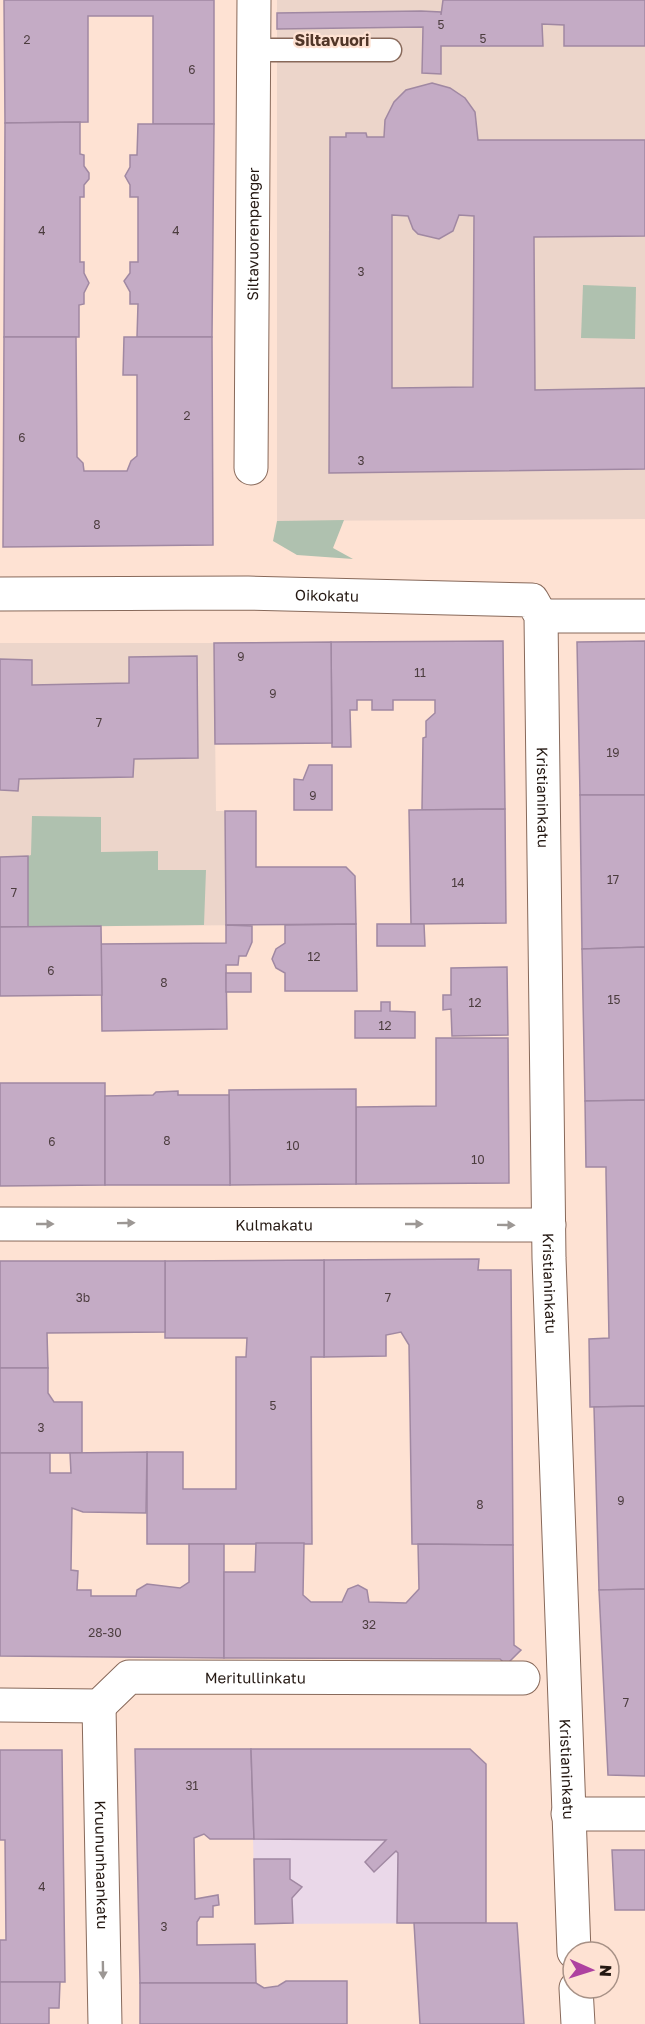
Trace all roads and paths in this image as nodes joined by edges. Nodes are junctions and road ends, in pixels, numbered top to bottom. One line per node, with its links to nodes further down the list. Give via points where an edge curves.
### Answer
1 (254, 0): 2 (street, Siltavuorenpenger)
2 (254, 50): 3 (lane); 4 (street, Siltavuorenpenger)
3 (390, 50)
4 (251, 468)
5 (0, 594): 6 (street, Oikokatu, via 248,593 532,600)
6 (541, 616): 7 (street); 9 (street, Kristianinkatu)
7 (645, 616)
8 (0, 1224): 9 (street, Kulmakatu, one-way to 9)
9 (549, 1225): 13 (street, Kristianinkatu)
10 (523, 1678): 12 (street, Meritullinkatu, via 129,1677)
11 (0, 1705): 12 (street)
12 (99, 1706): 17 (street, Kruununhaankatu, one-way to 17)
13 (568, 1814): 14 (street); 15 (street, Kristianinkatu)
14 (645, 1814)
15 (573, 1940)
16 (577, 2000): 18 (street)
17 (105, 2024)
18 (578, 2024)

